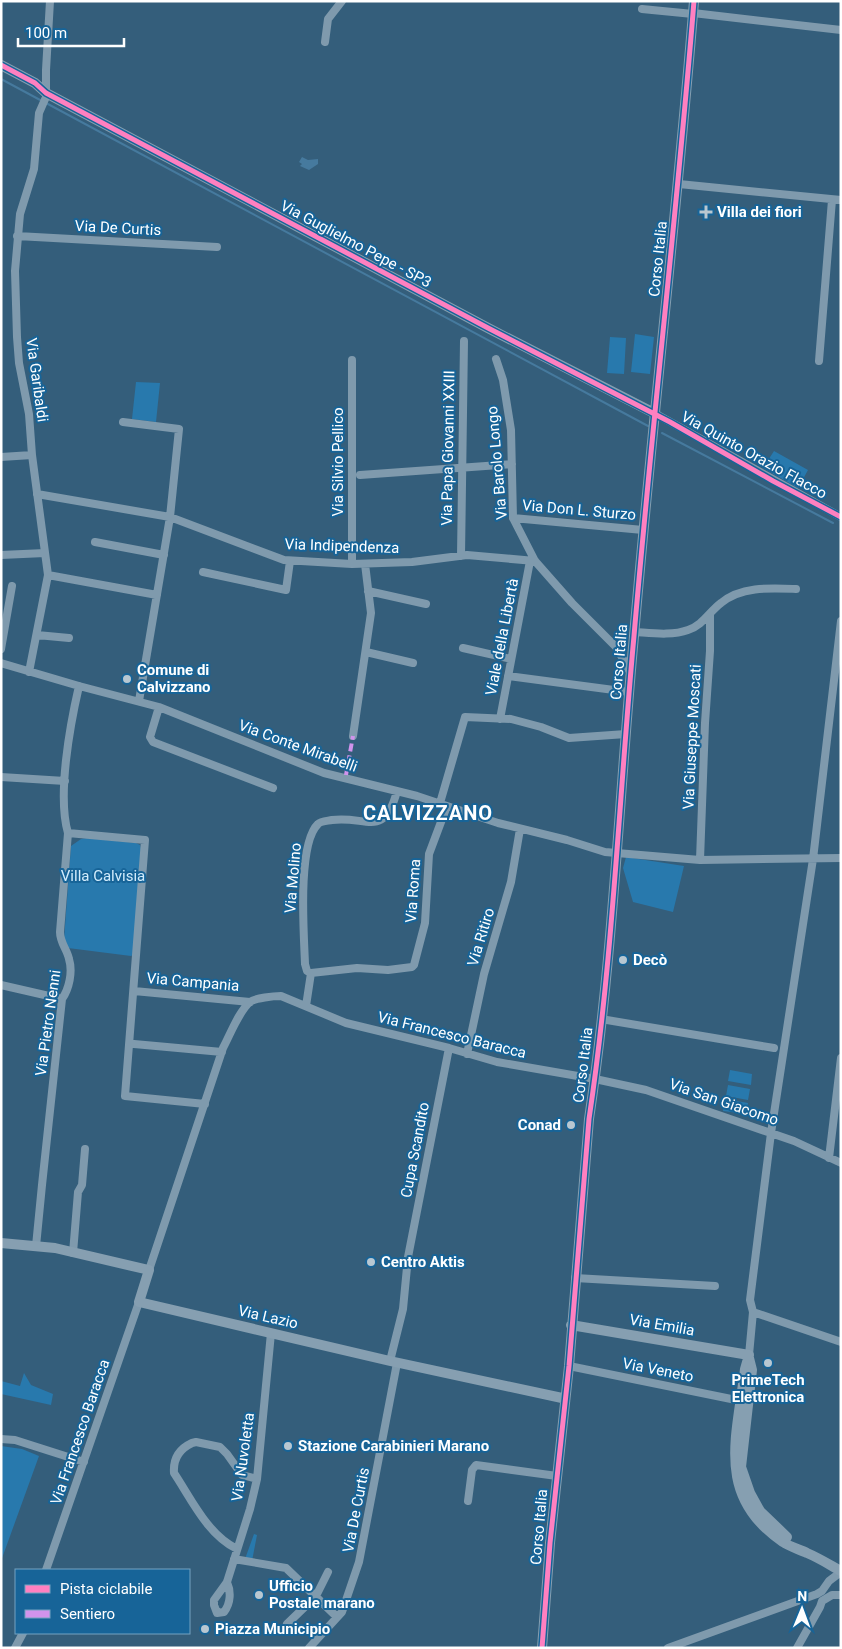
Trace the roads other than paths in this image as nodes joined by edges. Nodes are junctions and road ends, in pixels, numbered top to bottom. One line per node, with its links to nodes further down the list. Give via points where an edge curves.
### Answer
1 (50, 1): 9 (street)
2 (342, 1): 7 (street, via 328,19)
3 (694, 1): 5 (street, Corso Italia)
4 (642, 9): 5 (street)
5 (693, 13): 6 (street); 10 (street, Corso Italia)
6 (841, 30)
7 (325, 42)
8 (1, 65): 9 (street, Via Guglielmo Pepe - SP3, via 35,83)
9 (46, 95): 13 (street, Via Garibaldi, via 39,113 34,169 20,214); 19 (street, Via Guglielmo Pepe - SP3)
10 (679, 184): 11 (street); 19 (street, Corso Italia)
11 (832, 200): 12 (street); 18 (street)
12 (841, 200)
13 (17, 236): 14 (street, Via De Curtis); 21 (street, Via Garibaldi, via 17,337 30,414)
14 (217, 247)
15 (464, 341): 24 (street, Via Papa Giovanni XXIII)
16 (496, 359): 23 (street, Via Barolo Longo, via 503,380 511,430)
17 (352, 360): 38 (street, Via Silvio Pellico)
18 (820, 361)
19 (656, 414): 27 (street, Via Quinto Orazio Flacco); 30 (street, Corso Italia)
20 (123, 422): 28 (street, via 179,429)
21 (32, 455): 22 (street); 26 (street, Via Garibaldi)
22 (1, 457)
23 (512, 464): 24 (street); 29 (street, Via Barolo Longo)
24 (462, 467): 25 (street); 35 (street, Via Papa Giovanni XXIII)
25 (360, 475)
26 (37, 494): 28 (street, Via Indipendenza); 32 (street, Via Garibaldi)
27 (841, 517)
28 (170, 518): 33 (street); 36 (street, Via Indipendenza)
29 (513, 518): 30 (street, Via Don L. Sturzo); 37 (street, Via Barolo Longo)
30 (643, 530): 49 (street, Corso Italia)
31 (95, 542): 33 (street)
32 (45, 553): 34 (street); 41 (street, Via Garibaldi)
33 (164, 555): 45 (street)
34 (1, 556)
35 (461, 556): 37 (street, Via Indipendenza); 39 (street, Via Indipendenza)
36 (290, 561): 38 (street, Via Indipendenza); 40 (street, via 286,590)
37 (532, 561): 55 (street, Viale della Libertà); 59 (street, Via Barolo Longo, via 617,648)
38 (352, 564): 39 (street, Via Indipendenza)
39 (364, 564): 44 (street)
40 (203, 572)
41 (48, 575): 45 (street); 50 (street, Via Garibaldi)
42 (12, 586): 52 (street)
43 (796, 589): 47 (street, via 747,591 721,602)
44 (368, 591): 46 (street); 54 (street, via 371,613)
45 (157, 595): 63 (street)
46 (426, 604)
47 (710, 615): 49 (street, via 688,631); 78 (street, Via Giuseppe Moscati)
48 (841, 621): 77 (street)
49 (634, 632): 59 (street, Corso Italia)
50 (37, 635): 51 (street); 58 (street, Via Garibaldi)
51 (69, 638)
52 (1, 648)
53 (464, 648): 55 (street)
54 (366, 652): 56 (street); 67 (street)
55 (511, 660): 60 (street, Viale della Libertà)
56 (413, 662)
57 (1, 663): 58 (street, Via Conte Mirabelli)
58 (29, 672): 61 (street, Via Conte Mirabelli)
59 (630, 672): 62 (street, Corso Italia)
60 (508, 676): 62 (street); 65 (street, Viale della Libertà)
61 (79, 686): 63 (street, Via Conte Mirabelli); 69 (street, Via Pietro Nenni)
62 (629, 692): 66 (street, Corso Italia)
63 (139, 701): 64 (street, Via Conte Mirabelli)
64 (159, 707): 70 (street, via 150,737 153,742); 71 (street, Via Conte Mirabelli, via 295,763)
65 (500, 719): 66 (street, via 541,727 569,738); 72 (street, via 465,717)
66 (626, 734): 75 (street, Corso Italia)
67 (353, 736)
68 (1, 777): 69 (street)
69 (65, 782): 74 (street, Via Pietro Nenni, via 64,820)
70 (273, 788)
71 (398, 791): 72 (street, Via Conte Mirabelli); 79 (street, Via Molino, via 390,813 376,822 338,819 321,822 313,831 305,870 303,918 305,964)
72 (444, 805): 73 (street, Via Conte Mirabelli); 79 (street, Via Roma, via 429,854 425,923 412,968 357,968)
73 (520, 829): 75 (street, Via Conte Mirabelli); 90 (street, Via Ritiro, via 512,882 484,974)
74 (68, 833): 81 (street, via 145,840); 82 (street, Via Pietro Nenni, via 60,939 70,964 68,988)
75 (618, 853): 78 (street, Via Conte Mirabelli); 85 (street, Corso Italia)
76 (841, 858): 77 (street, Via Conte Mirabelli)
77 (812, 859): 78 (street, Via Conte Mirabelli); 94 (street)
78 (700, 860)
79 (311, 973): 84 (street)
80 (1, 985): 82 (street)
81 (134, 991): 83 (street, Via Campania); 86 (street)
82 (62, 999): 99 (street, Via Pietro Nenni)
83 (250, 1002): 84 (street, Via Campania, via 281,996); 89 (street, via 239,1016)
84 (306, 1006): 87 (street, Via Francesco Baracca, via 346,1023)
85 (601, 1019): 88 (street); 92 (street, Corso Italia)
86 (131, 1043): 89 (street); 93 (street, via 125,1096)
87 (449, 1048): 90 (street, Via Francesco Baracca); 110 (street, Cupa Scandito, via 408,1257)
88 (774, 1048)
89 (222, 1052): 93 (street)
90 (467, 1054): 92 (street, Via Francesco Baracca)
91 (841, 1058): 96 (street)
92 (595, 1079): 94 (street, Via San Giacomo, via 646,1090); 102 (street, Corso Italia)
93 (205, 1104): 101 (street)
94 (771, 1133): 96 (street, Via San Giacomo); 105 (street, via 750,1300)
95 (85, 1149): 100 (street)
96 (829, 1158): 97 (street, Via San Giacomo)
97 (841, 1163)
98 (1, 1243): 99 (street)
99 (36, 1246): 100 (street)
100 (73, 1252): 101 (street)
101 (150, 1270): 104 (street)
102 (575, 1278): 103 (street); 106 (street, Corso Italia)
103 (715, 1286)
104 (139, 1302): 107 (street, Via Lazio); 116 (street, Via Francesco Baracca)
105 (753, 1312): 108 (street); 109 (street)
106 (571, 1325): 109 (street, Via Emilia); 111 (street, Corso Italia); 112 (street, Corso Italia)
107 (270, 1333): 110 (street, Via Lazio); 118 (street, Via Nuvoletta)
108 (841, 1342)
109 (749, 1355): 113 (street); 121 (street, via 752,1370 741,1458 743,1474 760,1511)
110 (394, 1362): 112 (street, Via Lazio); 131 (street, Via De Curtis, via 359,1562 342,1612)
111 (569, 1366): 113 (street, Via Veneto); 114 (street, Corso Italia)
112 (562, 1398): 114 (street, Corso Italia)
113 (741, 1400): 121 (street, via 734,1460 741,1493 751,1513 764,1528)
114 (563, 1409): 117 (street, Corso Italia)
115 (1, 1439): 116 (street, via 15,1440)
116 (84, 1462): 123 (street, Via Francesco Baracca)
117 (556, 1476): 119 (street, via 476,1465 472,1470); 136 (street, Corso Italia)
118 (256, 1479): 120 (street, Via Nuvoletta); 120 (street, via 242,1474 216,1445 192,1442 179,1452 173,1464 174,1473 210,1528)
119 (468, 1501)
120 (237, 1549): 122 (street, Via Nuvoletta)
121 (808, 1553): 124 (street)
122 (234, 1559): 126 (street, Via Nuvoletta); 129 (street, via 286,1568)
123 (46, 1569)
124 (841, 1571): 127 (street)
125 (328, 1572): 129 (street)
126 (227, 1582)
127 (817, 1594): 130 (street); 137 (street)
128 (841, 1595): 130 (street, via 832,1595)
129 (316, 1596): 131 (street); 132 (street)
130 (822, 1601): 138 (street)
131 (337, 1617): 135 (street, Via De Curtis)
132 (287, 1624)
133 (22, 1634): 134 (street)
134 (15, 1648)
135 (309, 1648)
136 (542, 1648)
137 (668, 1648)
138 (797, 1648)

